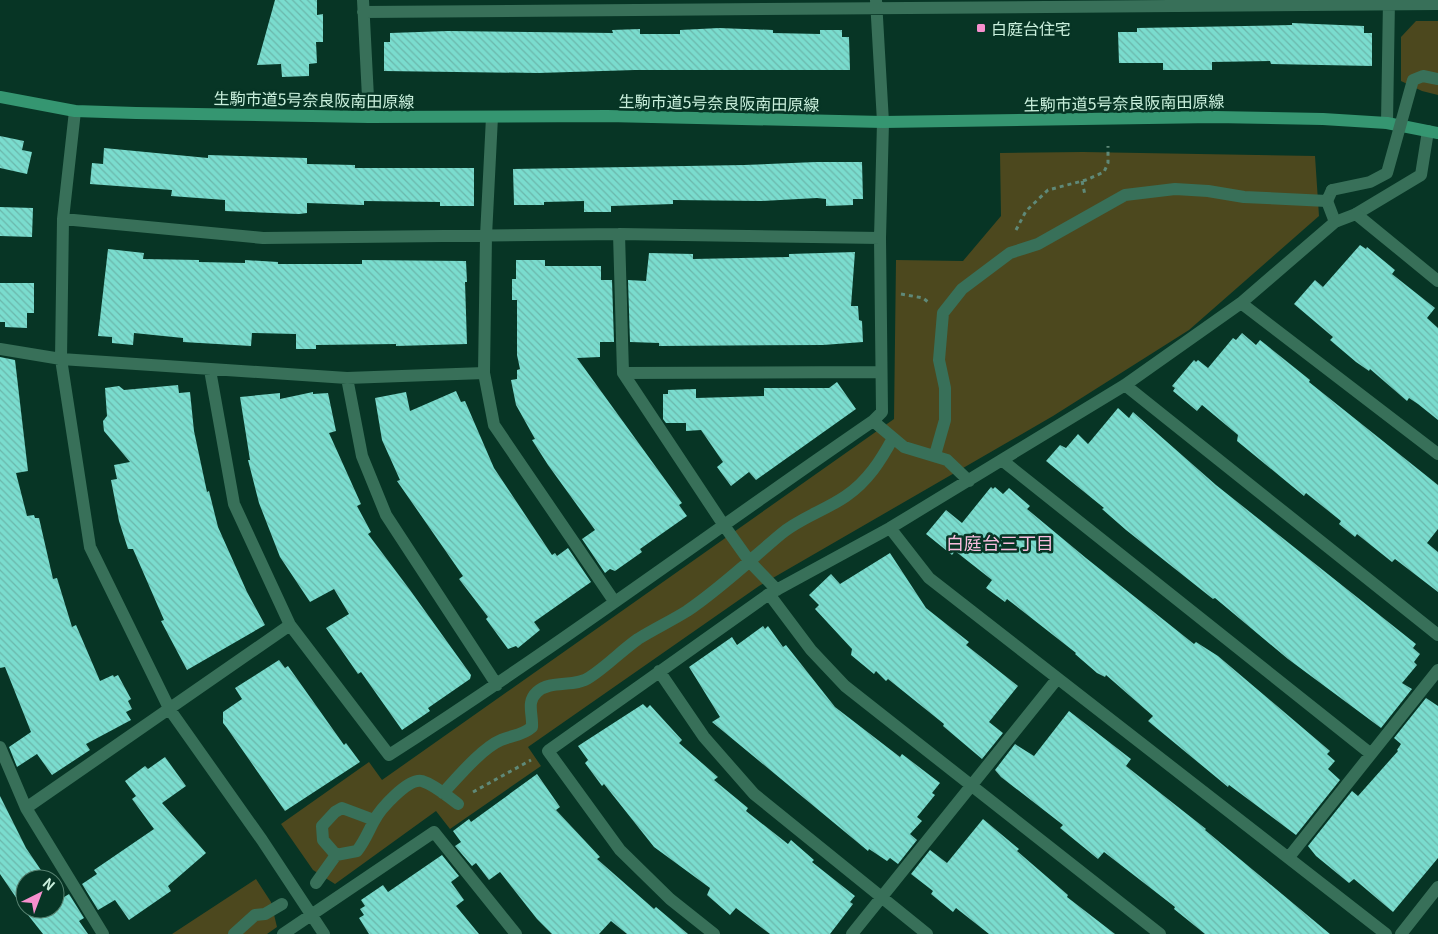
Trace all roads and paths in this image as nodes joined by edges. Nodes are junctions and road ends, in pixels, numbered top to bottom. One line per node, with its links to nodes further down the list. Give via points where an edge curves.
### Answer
1 (1389, 2): 2 (street); 3 (street); 11 (street)
2 (876, 4): 4 (street); 10 (street)
3 (1438, 4)
4 (363, 6): 8 (street)
5 (1438, 79): 14 (street, bridge, via 1424,76 1413,80 1387,172 1370,182)
6 (0, 97): 7 (street, 生駒市道5号奈良阪南田原線)
7 (75, 111): 8 (street, 生駒市道5号奈良阪南田原線); 16 (street)
8 (369, 117): 9 (street, 生駒市道5号奈良阪南田原線)
9 (492, 117): 10 (street, 生駒市道5号奈良阪南田原線); 19 (street)
10 (883, 122): 11 (street, 生駒市道5号奈良阪南田原線, via 1214,117); 20 (street)
11 (1387, 123): 12 (street, 生駒市道5号奈良阪南田原線)
12 (1433, 132): 15 (street, via 1422,175)
13 (1108, 146): 21 (path, via 1108,164 1104,172 1048,190 1026,211 1015,231)
14 (1329, 196): 17 (street); 21 (street, via 1244,198 1175,189 1125,195 1038,244)
15 (1356, 214): 17 (street); 22 (street)
16 (63, 219): 19 (street, via 263,238); 27 (street)
17 (1335, 222): 24 (street)
18 (619, 234): 19 (street); 20 (street); 31 (street)
19 (486, 236): 30 (street)
20 (880, 238): 23 (street)
21 (1017, 250): 25 (street, via 962,289)
22 (1438, 281)
23 (880, 294): 25 (path, via 923,298); 29 (street)
24 (1240, 303): 33 (street); 36 (street)
25 (943, 312): 37 (street, via 939,360 946,388 945,420)
26 (0, 350): 27 (street)
27 (61, 359): 28 (street); 51 (street, via 90,547)
28 (210, 370): 32 (street); 45 (street, via 234,504)
29 (880, 372): 31 (street); 34 (street, via 882,412)
30 (484, 373): 32 (street); 44 (street, via 494,425)
31 (622, 373): 40 (street)
32 (347, 378): 50 (street, via 362,456 386,515)
33 (1125, 386): 38 (street); 46 (street)
34 (873, 422): 35 (street); 40 (street)
35 (893, 438): 37 (street, via 904,447); 42 (street, via 879,464 864,482 846,497 783,533)
36 (1438, 454)
37 (935, 455): 39 (street, via 948,460)
38 (1003, 461): 39 (street); 54 (street)
39 (969, 481): 41 (street)
40 (723, 524): 42 (street); 44 (street)
41 (890, 528): 43 (street); 49 (street, via 929,578)
42 (750, 562): 43 (street); 56 (street, via 685,612 636,640 588,679 545,686 537,692 530,699 532,727 516,737 500,740 468,766)
43 (773, 592): 48 (street); 55 (street, via 811,650 845,686)
44 (614, 601): 50 (street)
45 (290, 625): 50 (street, via 389,755); 51 (street)
46 (1438, 635)
47 (1438, 670): 54 (street)
48 (659, 671): 53 (street); 64 (street, via 704,737 754,794)
49 (1057, 679): 55 (street); 61 (street)
50 (498, 685)
51 (170, 710): 58 (street); 66 (street, via 262,840)
52 (0, 746): 58 (street)
53 (548, 751): 57 (path, via 478,788); 72 (street, via 620,850 670,899)
54 (1371, 754): 61 (street)
55 (970, 786): 64 (street); 75 (street)
56 (443, 793): 57 (street); 59 (street, via 423,781 414,781 404,786)
57 (458, 804)
58 (26, 808): 67 (street)
59 (374, 820): 60 (street, via 367,838 357,851); 60 (street, via 342,808 335,812 322,826 323,840)
60 (336, 855): 62 (street)
61 (1289, 857): 76 (street)
62 (316, 883)
63 (1438, 888): 77 (street)
64 (881, 898): 73 (street); 74 (street)
65 (282, 904): 68 (street, via 265,914 255,915)
66 (310, 916): 69 (street); 70 (street); 71 (street, via 434,832)
67 (103, 934)
68 (234, 934)
69 (283, 934)
70 (324, 934)
71 (516, 934)
72 (714, 934)
73 (852, 934)
74 (927, 934)
75 (1160, 934)
76 (1386, 934)
77 (1401, 934)

